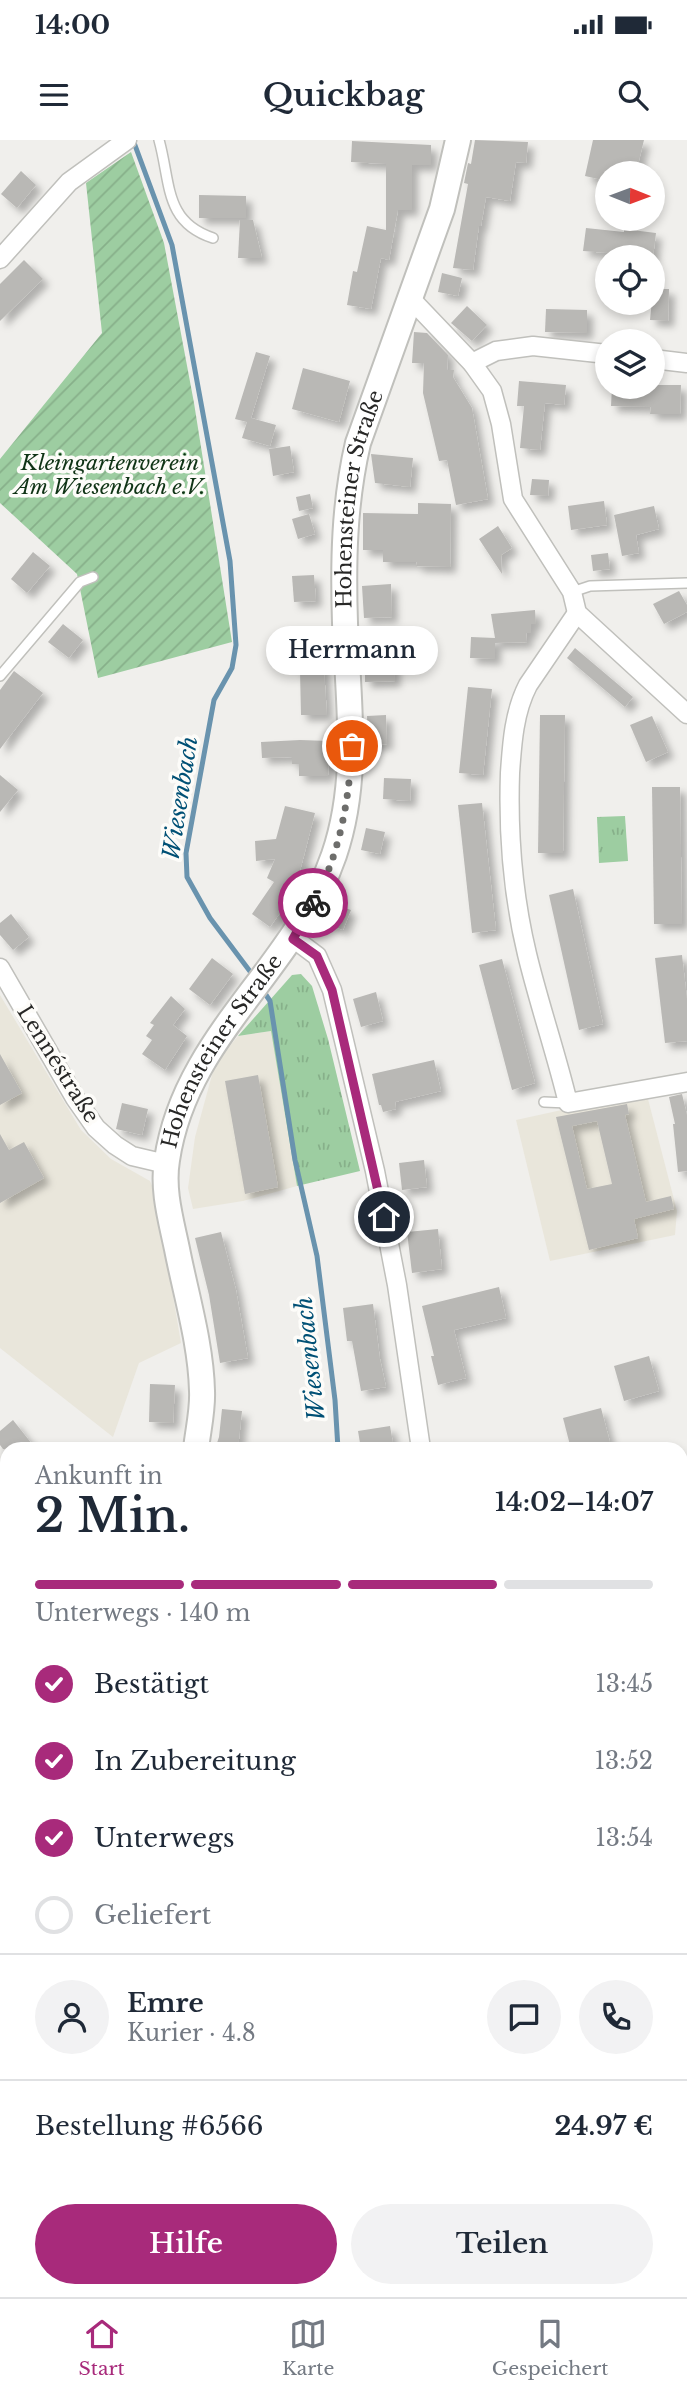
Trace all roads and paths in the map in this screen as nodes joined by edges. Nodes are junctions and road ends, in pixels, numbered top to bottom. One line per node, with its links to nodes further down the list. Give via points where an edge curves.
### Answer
1 (159, 140): 4 (lane, via 178,214 195,233)
2 (458, 140): 6 (main road, Hohensteiner Straße, via 442,209)
3 (126, 141): 5 (street, via 69,182)
4 (213, 238)
5 (0, 259)
6 (410, 298): 9 (street); 17 (main road, Hohensteiner Straße, via 358,443 346,509 350,787 334,855)
7 (595, 353): 9 (street, via 533,346 496,351)
8 (665, 360): 10 (street)
9 (471, 363): 13 (street, via 492,391 513,499)
10 (687, 363)
11 (93, 577): 15 (lane, via 80,582)
12 (687, 583): 13 (lane, via 590,586)
13 (572, 592): 14 (street)
14 (577, 613): 16 (street); 21 (street, via 522,697 514,726 509,793 513,864 527,952)
15 (0, 676)
16 (687, 714)
17 (293, 939): 22 (main road, Hohensteiner Straße, via 220,1032 196,1072); 24 (street, via 317,956 332,990 395,1272)
18 (0, 968): 22 (street, Lennéstraße, via 96,1128 132,1156)
19 (687, 1082): 21 (street)
20 (544, 1102): 21 (lane)
21 (568, 1103)
22 (166, 1164): 23 (main road, Hohensteiner Straße, via 166,1194 199,1360 202,1391)
23 (197, 1442)
24 (420, 1442)

